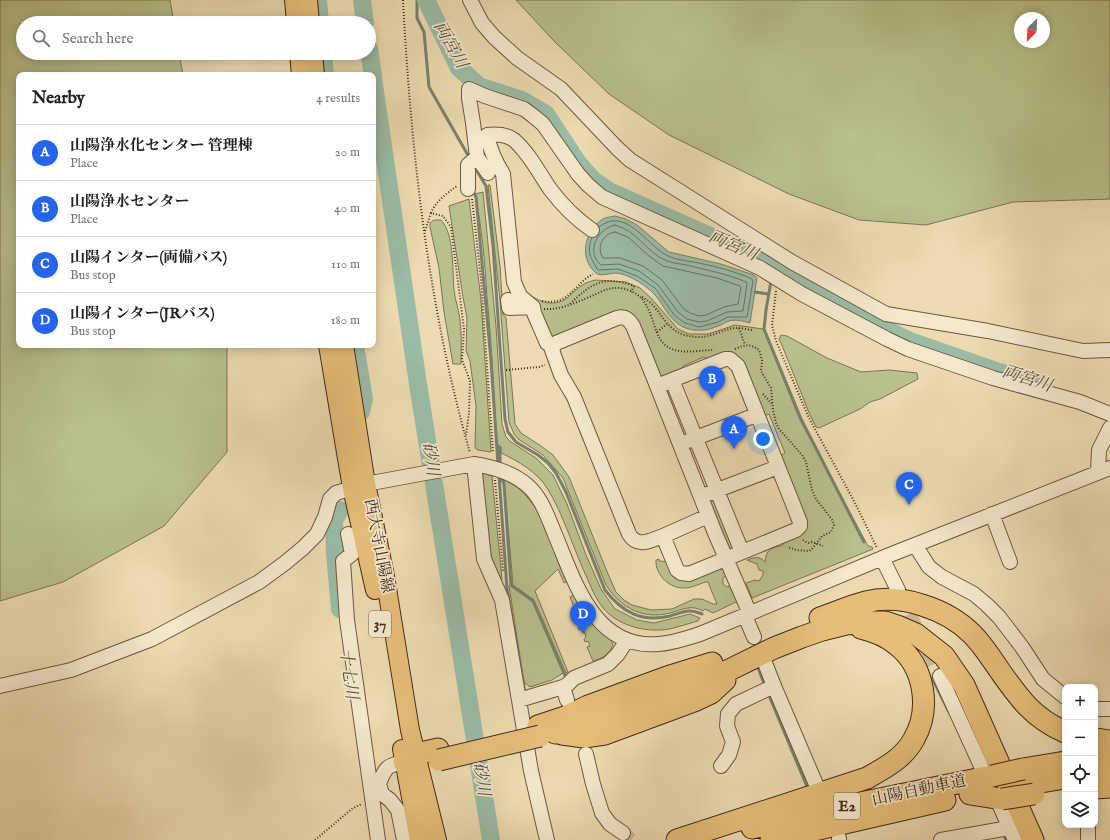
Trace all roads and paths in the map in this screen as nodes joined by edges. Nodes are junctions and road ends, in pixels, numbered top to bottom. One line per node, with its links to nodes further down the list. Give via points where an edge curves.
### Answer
1 (294, 0): 5 (main road)
2 (308, 0): 6 (main road)
3 (403, 0): 16 (path, via 416,172)
4 (470, 0): 34 (street, via 482,23 494,37 517,58 561,89 630,160 792,262 886,314 988,331 1083,351)
5 (295, 16)
6 (309, 16)
7 (300, 60): 9 (main road)
8 (314, 60): 10 (main road)
9 (301, 72)
10 (315, 72)
11 (477, 157): 12 (street); 13 (street, via 468,165); 18 (street, via 468,98 469,89 532,115 543,124 588,186 602,196 760,268)
12 (488, 173)
13 (468, 183): 14 (path, via 442,198); 45 (path, via 475,216)
14 (431, 213): 16 (path); 42 (path, via 443,216 451,227 454,245 464,329 462,360 470,381)
15 (592, 230): 22 (street, via 569,211 513,139 499,134 487,135 490,148 503,174 514,282 520,296)
16 (425, 232): 42 (path, via 458,413)
17 (593, 274): 22 (path, via 570,295 560,300)
18 (779, 280): 39 (street, via 808,298 908,349 994,378 1080,402); 64 (path, via 772,325 776,341 809,418)
19 (632, 292): 20 (path); 23 (path, via 611,288); 23 (path, via 634,286 622,282 600,282 590,287)
20 (641, 297): 24 (path, via 654,306); 27 (path)
21 (508, 300): 22 (street, via 509,308)
22 (536, 303): 23 (path, via 543,309); 29 (street, via 534,313 547,344)
23 (570, 305)
24 (667, 324): 25 (path, via 674,331 697,337); 27 (path)
25 (739, 328): 26 (path); 28 (path)
26 (752, 330)
27 (657, 332): 32 (path, via 664,344 671,349)
28 (745, 345): 33 (path); 59 (path, via 754,346 759,350 761,370 771,388 776,423 802,454 812,490 833,521 831,532 822,536)
29 (553, 346): 35 (street); 38 (street, via 556,343 593,334 621,317 630,321)
30 (329, 348): 50 (main road, 西大寺山陽線 / 37)
31 (344, 348): 50 (main road, 西大寺山陽線 / 37)
32 (721, 350)
33 (732, 350)
34 (1110, 350)
35 (556, 361): 36 (path, via 539,367); 56 (street, via 574,397 632,540 644,543)
36 (506, 370)
37 (672, 380): 38 (street); 40 (street, via 730,359 738,366); 43 (street)
38 (657, 386): 44 (street)
39 (1110, 414)
40 (756, 415): 43 (street); 47 (street)
41 (1110, 428): 48 (street, via 1099,450)
42 (466, 436): 46 (path)
43 (695, 438): 44 (street); 51 (street)
44 (680, 445): 52 (street)
45 (493, 453)
46 (469, 465): 50 (street); 71 (street, via 487,466 513,476 527,485 538,497 586,604 603,626); 77 (street, via 484,560 502,600)
47 (778, 467): 51 (street); 62 (street, via 800,526 796,530)
48 (1104, 470): 53 (street)
49 (495, 477): 66 (path)
50 (359, 486): 74 (street, via 336,492 330,499 317,534 259,582 152,639 71,670); 87 (main road, 西大寺山陽線 / 37, via 388,674)
51 (716, 491): 52 (street); 62 (street)
52 (701, 497): 54 (street)
53 (992, 514): 60 (street); 65 (street)
54 (708, 516): 56 (street); 63 (street)
55 (348, 534): 104 (street, via 352,554 343,561 347,620)
56 (663, 536): 63 (street, via 677,570 681,573 689,574)
57 (801, 537): 59 (path, via 808,543)
58 (782, 544): 59 (path, via 803,552)
59 (817, 544): 61 (path)
60 (915, 545): 64 (street); 76 (street, via 929,567 987,604 1022,647 1043,679)
61 (823, 546)
62 (742, 552): 63 (street)
63 (726, 558): 68 (street)
64 (882, 558): 67 (street); 68 (street)
65 (1010, 562)
66 (503, 572)
67 (898, 590)
68 (747, 615): 70 (street); 71 (street, via 700,634 669,643 645,644)
69 (847, 616): 72 (highway, via 822,630); 80 (highway, via 866,602 897,600 913,602 943,614 972,634 1027,707); 109 (highway, via 897,645 916,669 924,696 924,710 914,740 890,765 867,778); 113 (highway, via 900,627 916,634 944,656 964,685); 114 (highway, via 876,611 893,614 908,619 930,632 949,649 966,671 979,696)
70 (754, 637)
71 (628, 640): 77 (street, via 608,664 574,678 568,684 565,693)
72 (747, 660): 75 (street); 81 (highway, via 710,669); 81 (highway, via 726,679 707,688 604,725 590,729)
73 (940, 676): 94 (street)
74 (0, 686)
75 (774, 686): 89 (street, via 736,704 728,714 727,726 733,742 729,755); 97 (street)
76 (1062, 695)
77 (519, 700): 108 (street, via 531,771)
78 (1098, 708): 79 (street)
79 (1110, 709)
80 (1062, 730)
81 (544, 732): 87 (highway)
82 (1098, 739): 83 (highway)
83 (1110, 741)
84 (586, 754): 101 (street, via 602,813 610,824)
85 (1110, 755): 86 (highway)
86 (1098, 757)
87 (413, 760): 105 (street, via 390,765 382,774 379,784 382,794 398,810); 106 (main road, 西大寺山陽線 / 37); 107 (main road, 西大寺山陽線 / 37)
88 (1062, 764): 93 (highway, 山陽自動車道 / E2)
89 (721, 766)
90 (1110, 770): 91 (highway)
91 (1098, 772)
92 (1062, 778): 93 (highway, 山陽自動車道 / E2)
93 (1028, 782): 94 (highway, 山陽自動車道 / E2, bridge); 98 (highway)
94 (995, 787): 102 (street); 110 (highway, 山陽自動車道 / E2, via 860,803); 111 (highway, 山陽自動車道 / E2)
95 (1110, 787): 96 (highway)
96 (1098, 788)
97 (818, 789)
98 (1062, 790)
99 (359, 804): 103 (path)
100 (1088, 828): 115 (street)
101 (622, 833)
102 (1012, 834): 112 (street)
103 (316, 840)
104 (378, 840)
105 (404, 840)
106 (419, 840)
107 (437, 840)
108 (548, 840)
109 (677, 840)
110 (703, 840)
111 (771, 840)
112 (941, 840)
113 (1033, 840)
114 (1044, 840)
115 (1088, 840)

